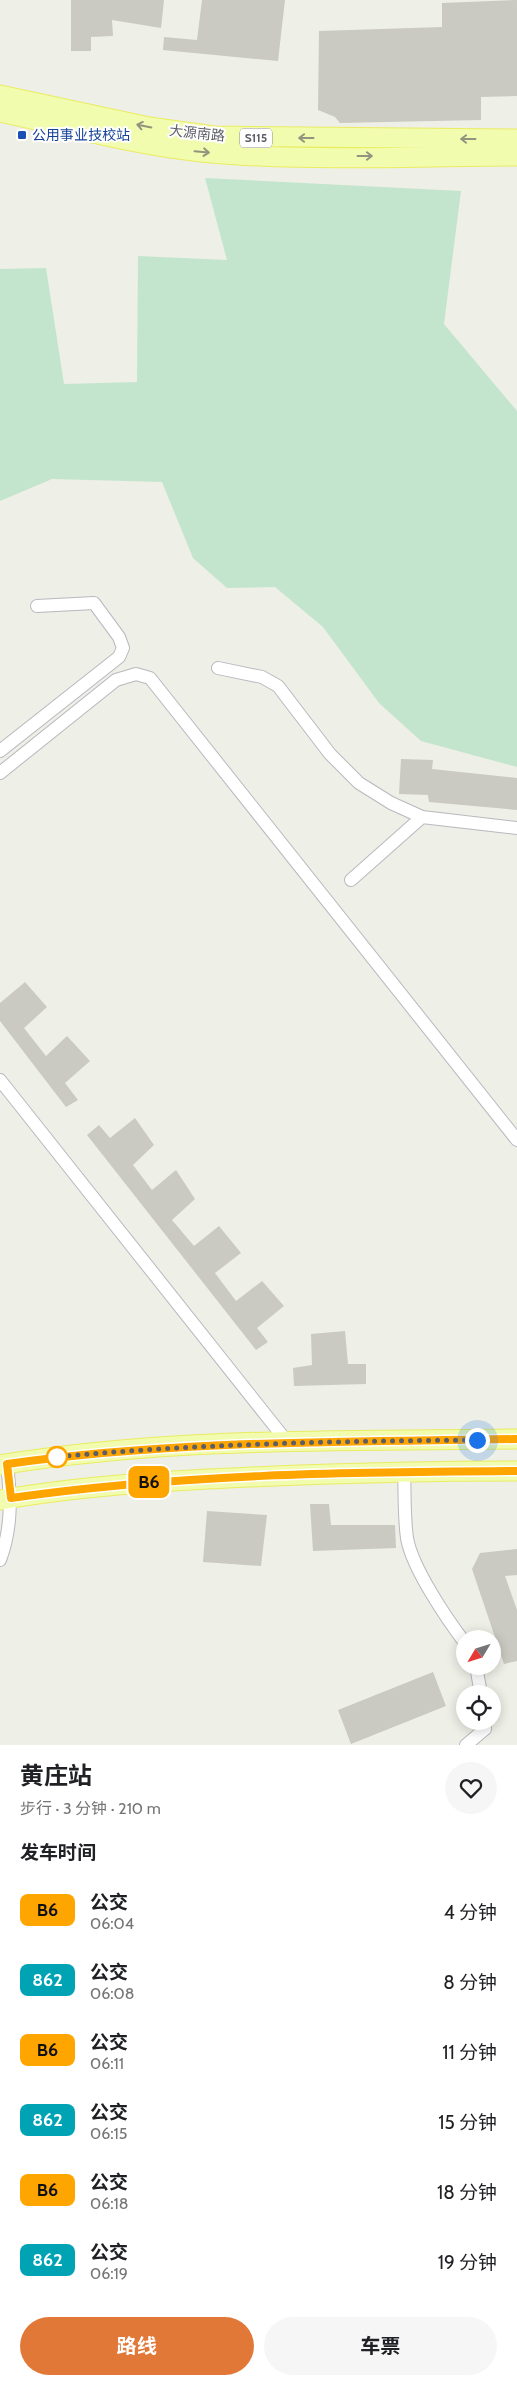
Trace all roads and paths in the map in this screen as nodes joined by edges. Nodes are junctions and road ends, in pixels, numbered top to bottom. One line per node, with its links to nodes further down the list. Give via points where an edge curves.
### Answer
1 (0, 95): 3 (main road, 大源南路 / S115, one-way to 1, via 214,136 149,127)
2 (0, 112): 4 (main road, 大源南路 / S115, one-way to 4, via 202,152 277,156)
3 (517, 139)
4 (517, 156)
5 (37, 606): 7 (street, via 94,603 123,648 119,657)
6 (218, 668): 9 (street, via 262,678 278,686 330,754 359,783)
7 (0, 751)
8 (0, 773): 13 (street, via 116,680 136,674 150,678)
9 (422, 817): 10 (street); 11 (street)
10 (517, 828)
11 (351, 880)
12 (0, 1080): 15 (street)
13 (517, 1140)
14 (517, 1439): 15 (main road)
15 (288, 1443): 16 (main road, via 153,1448)
16 (4, 1465): 19 (street)
17 (517, 1471): 18 (main road)
18 (404, 1472): 19 (main road, via 145,1482); 21 (street, via 408,1539 413,1560)
19 (6, 1499): 20 (street, via 9,1528)
20 (0, 1560)
21 (456, 1632)
22 (484, 1730): 23 (street)
23 (466, 1745)

